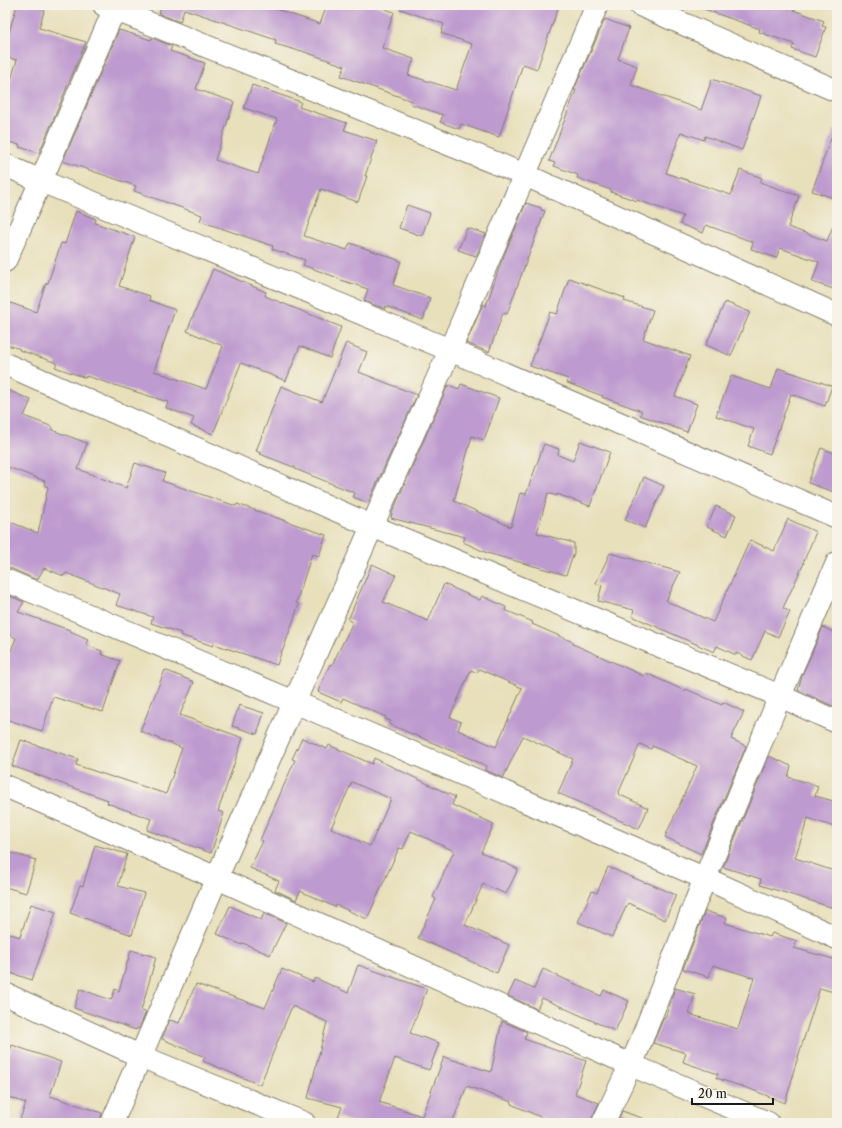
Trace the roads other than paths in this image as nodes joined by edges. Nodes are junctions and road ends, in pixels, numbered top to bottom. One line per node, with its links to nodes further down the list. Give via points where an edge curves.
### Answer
1 (597, 5): 6 (street)
2 (640, 5): 4 (street)
3 (112, 7): 6 (street); 7 (street)
4 (837, 91)
5 (5, 165): 7 (street)
6 (524, 175): 9 (street); 10 (street)
7 (41, 181): 8 (street); 10 (street)
8 (5, 261)
9 (837, 315)
10 (450, 350): 12 (street); 13 (street)
11 (5, 364): 13 (street)
12 (837, 517)
13 (372, 526): 16 (street); 17 (street)
14 (837, 563): 16 (street)
15 (5, 580): 17 (street)
16 (780, 696): 18 (street); 21 (street)
17 (294, 702): 20 (street); 21 (street)
18 (837, 722)
19 (5, 786): 20 (street)
20 (217, 878): 24 (street); 25 (street)
21 (705, 878): 22 (street); 25 (street)
22 (837, 938)
23 (5, 994): 24 (street)
24 (140, 1056): 26 (street); 27 (street)
25 (631, 1064): 28 (street); 29 (street)
26 (112, 1123)
27 (304, 1123)
28 (603, 1123)
29 (768, 1123)

